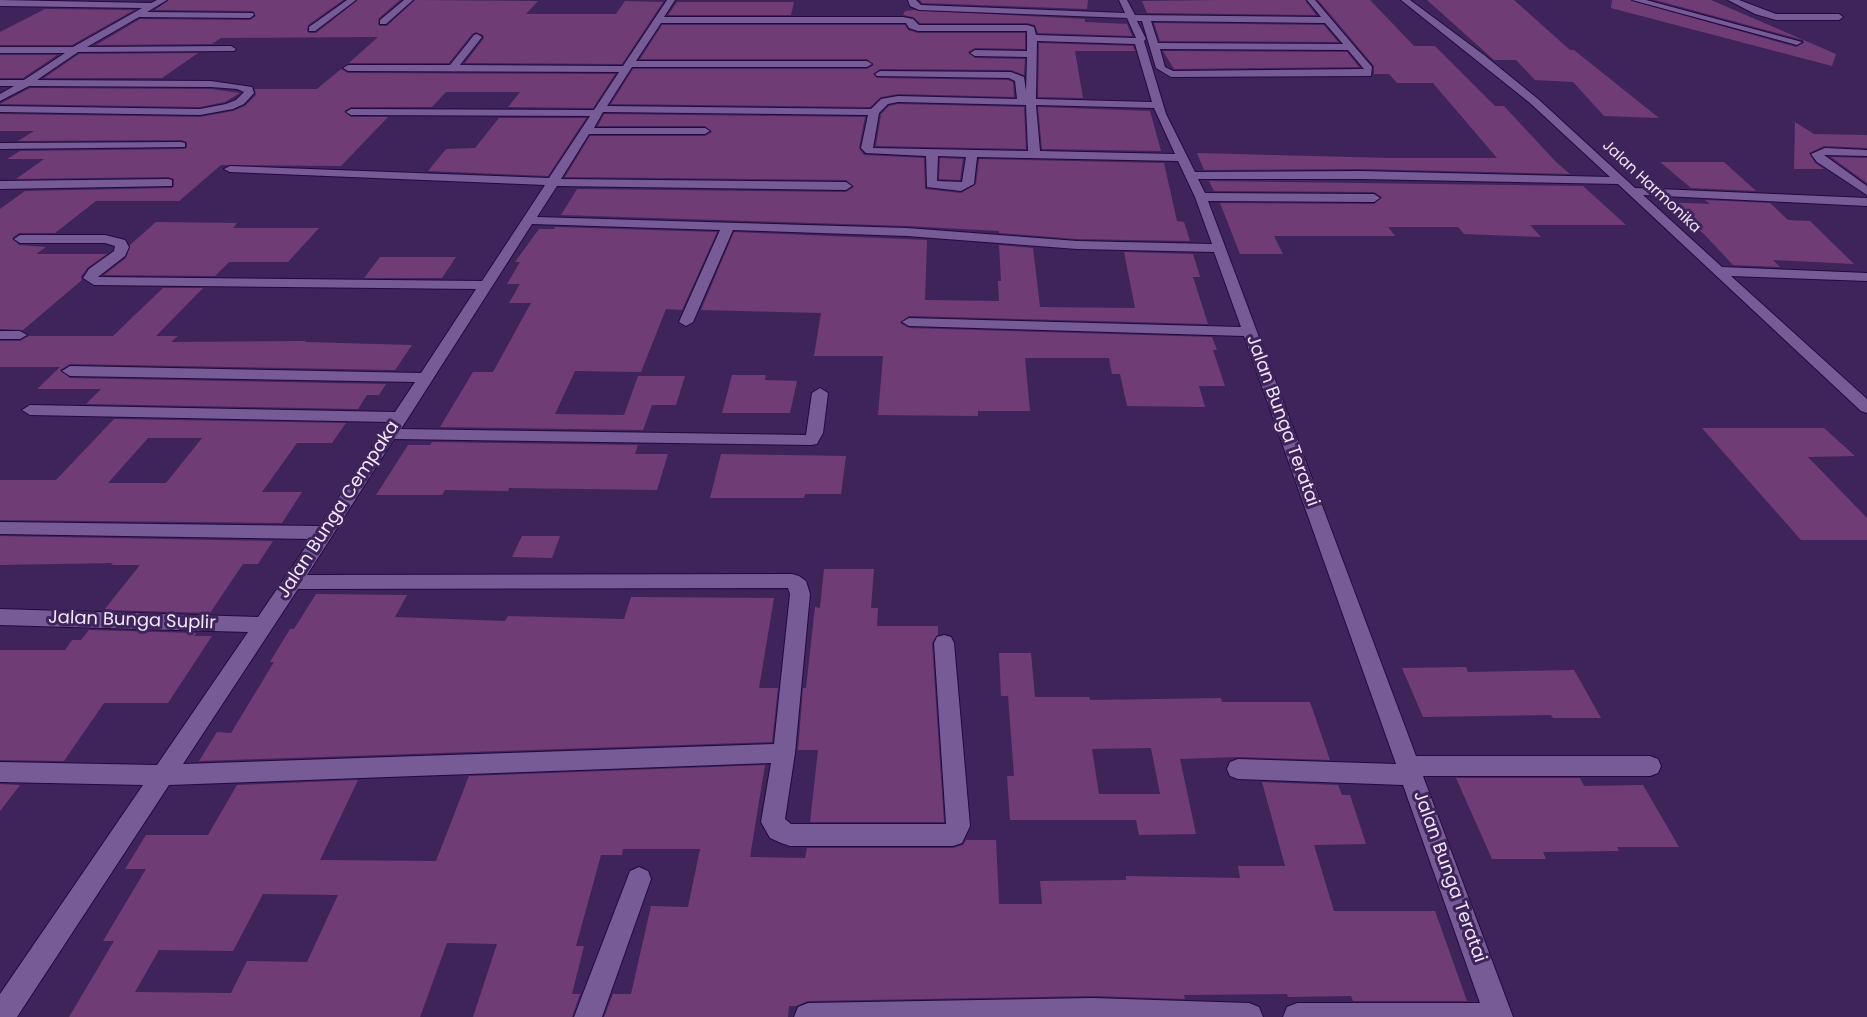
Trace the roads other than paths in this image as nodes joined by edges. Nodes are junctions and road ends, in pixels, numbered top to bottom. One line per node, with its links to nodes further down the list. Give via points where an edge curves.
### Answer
1 (163, 0): 13 (street)
2 (352, 0): 23 (street)
3 (409, 0): 21 (street)
4 (670, 0): 19 (street, Jalan Bunga Cempaka)
5 (912, 0): 16 (street, via 919,6)
6 (1124, 0): 16 (street)
7 (1311, 0): 20 (street)
8 (1405, 0): 62 (street, Jalan Harmonika, via 1527,95)
9 (1636, 0): 22 (street)
10 (1732, 0): 17 (street, via 1776,17)
11 (0, 3): 13 (street)
12 (1690, 4): 22 (street)
13 (153, 6): 14 (street)
14 (137, 15): 15 (street); 30 (street)
15 (249, 15)
16 (1131, 17): 18 (street); 26 (street, Jalan Bunga Teratai)
17 (1839, 17)
18 (1146, 18): 20 (street); 28 (street)
19 (657, 20): 25 (street, via 903,20 918,28 1027,28 1031,29); 37 (street, Jalan Bunga Cempaka)
20 (1327, 20): 29 (street)
21 (383, 22)
22 (1726, 23): 27 (street)
23 (312, 28)
24 (477, 37): 36 (street)
25 (1032, 38): 26 (street); 34 (street)
26 (1139, 41): 46 (street, Jalan Bunga Teratai)
27 (1797, 42)
28 (1154, 46): 29 (street); 29 (street, via 1161,68 1170,74 1368,74 1369,69)
29 (1350, 47)
30 (78, 48): 31 (street); 32 (street); 41 (street)
31 (231, 49)
32 (0, 50)
33 (975, 53): 34 (street)
34 (1033, 54): 45 (street)
35 (867, 64): 37 (street)
36 (454, 67): 37 (street); 38 (street)
37 (627, 67): 48 (street, Jalan Bunga Cempaka)
38 (348, 68)
39 (880, 74): 45 (street, via 1011,75 1020,79)
40 (0, 83): 41 (street)
41 (25, 84): 42 (street); 44 (street)
42 (168, 84): 43 (street); 47 (street, via 237,86 249,93 229,107 200,112)
43 (152, 96)
44 (0, 98)
45 (1026, 103): 46 (street); 50 (street, via 898,99 885,101); 57 (street)
46 (1159, 105): 59 (street, Jalan Bunga Teratai)
47 (0, 109)
48 (598, 111): 49 (street); 50 (street); 51 (street, Jalan Bunga Cempaka)
49 (351, 112)
50 (874, 112): 55 (street, via 867,149)
51 (588, 131): 52 (street); 63 (street, Jalan Bunga Cempaka)
52 (705, 131)
53 (181, 145): 54 (street)
54 (0, 146)
55 (932, 151): 56 (street); 56 (street, via 931,184 961,187 968,184)
56 (972, 152): 57 (street)
57 (1034, 153): 59 (street)
58 (1867, 153): 68 (street, via 1817,154)
59 (1182, 158): 61 (street, Jalan Bunga Teratai)
60 (230, 169): 63 (street)
61 (1191, 176): 62 (street); 69 (street, Jalan Bunga Teratai)
62 (1620, 181): 67 (street, Jalan Harmonika)
63 (553, 182): 66 (street); 72 (street, Jalan Bunga Cempaka)
64 (168, 183): 65 (street)
65 (0, 185)
66 (846, 186)
67 (1632, 191): 71 (street); 76 (street, Jalan Harmonika)
68 (1867, 191)
69 (1201, 197): 70 (street); 75 (street, Jalan Bunga Teratai)
70 (1374, 198)
71 (1867, 202)
72 (528, 220): 73 (street); 78 (street, Jalan Bunga Cempaka)
73 (728, 227): 75 (street, via 940,234 1077,245); 79 (street)
74 (20, 239): 78 (street, via 105,239 120,243 120,253 94,272 90,278 94,281)
75 (1218, 248): 81 (street, Jalan Bunga Teratai)
76 (1719, 271): 77 (street); 87 (street, Jalan Harmonika)
77 (1867, 277)
78 (487, 285): 85 (street, Jalan Bunga Cempaka)
79 (686, 322)
80 (909, 322): 81 (street)
81 (1249, 332): 100 (street, Jalan Bunga Teratai)
82 (0, 335): 83 (street)
83 (20, 336)
84 (70, 372): 85 (street)
85 (425, 378): 89 (street, Jalan Bunga Cempaka)
86 (820, 393): 90 (street, via 811,440)
87 (1867, 408)
88 (30, 410): 89 (street)
89 (400, 417): 90 (street, Jalan Bunga Cempaka)
90 (390, 434): 92 (street, Jalan Bunga Cempaka)
91 (0, 528): 92 (street)
92 (325, 533): 93 (street, Jalan Bunga Cempaka)
93 (292, 582): 95 (street, Jalan Bunga Cempaka); 97 (street, via 792,581 799,586 800,594)
94 (0, 617): 95 (street, Jalan Bunga Suplir)
95 (264, 625): 102 (street, Jalan Bunga Cempaka)
96 (944, 644): 97 (street, via 958,826 953,835 790,835 779,830 773,822)
97 (784, 753): 102 (street)
98 (1650, 766): 100 (street)
99 (1238, 769): 100 (street)
100 (1411, 771): 109 (street, Jalan Bunga Teratai)
101 (0, 772): 102 (street)
102 (165, 775): 104 (street, Jalan Bunga Cempaka)
103 (639, 879): 105 (street)
104 (1, 1017)
105 (588, 1017)
106 (808, 1017): 107 (street, via 1093,1012)
107 (1249, 1017)
108 (1297, 1017): 109 (street)
109 (1499, 1017)

